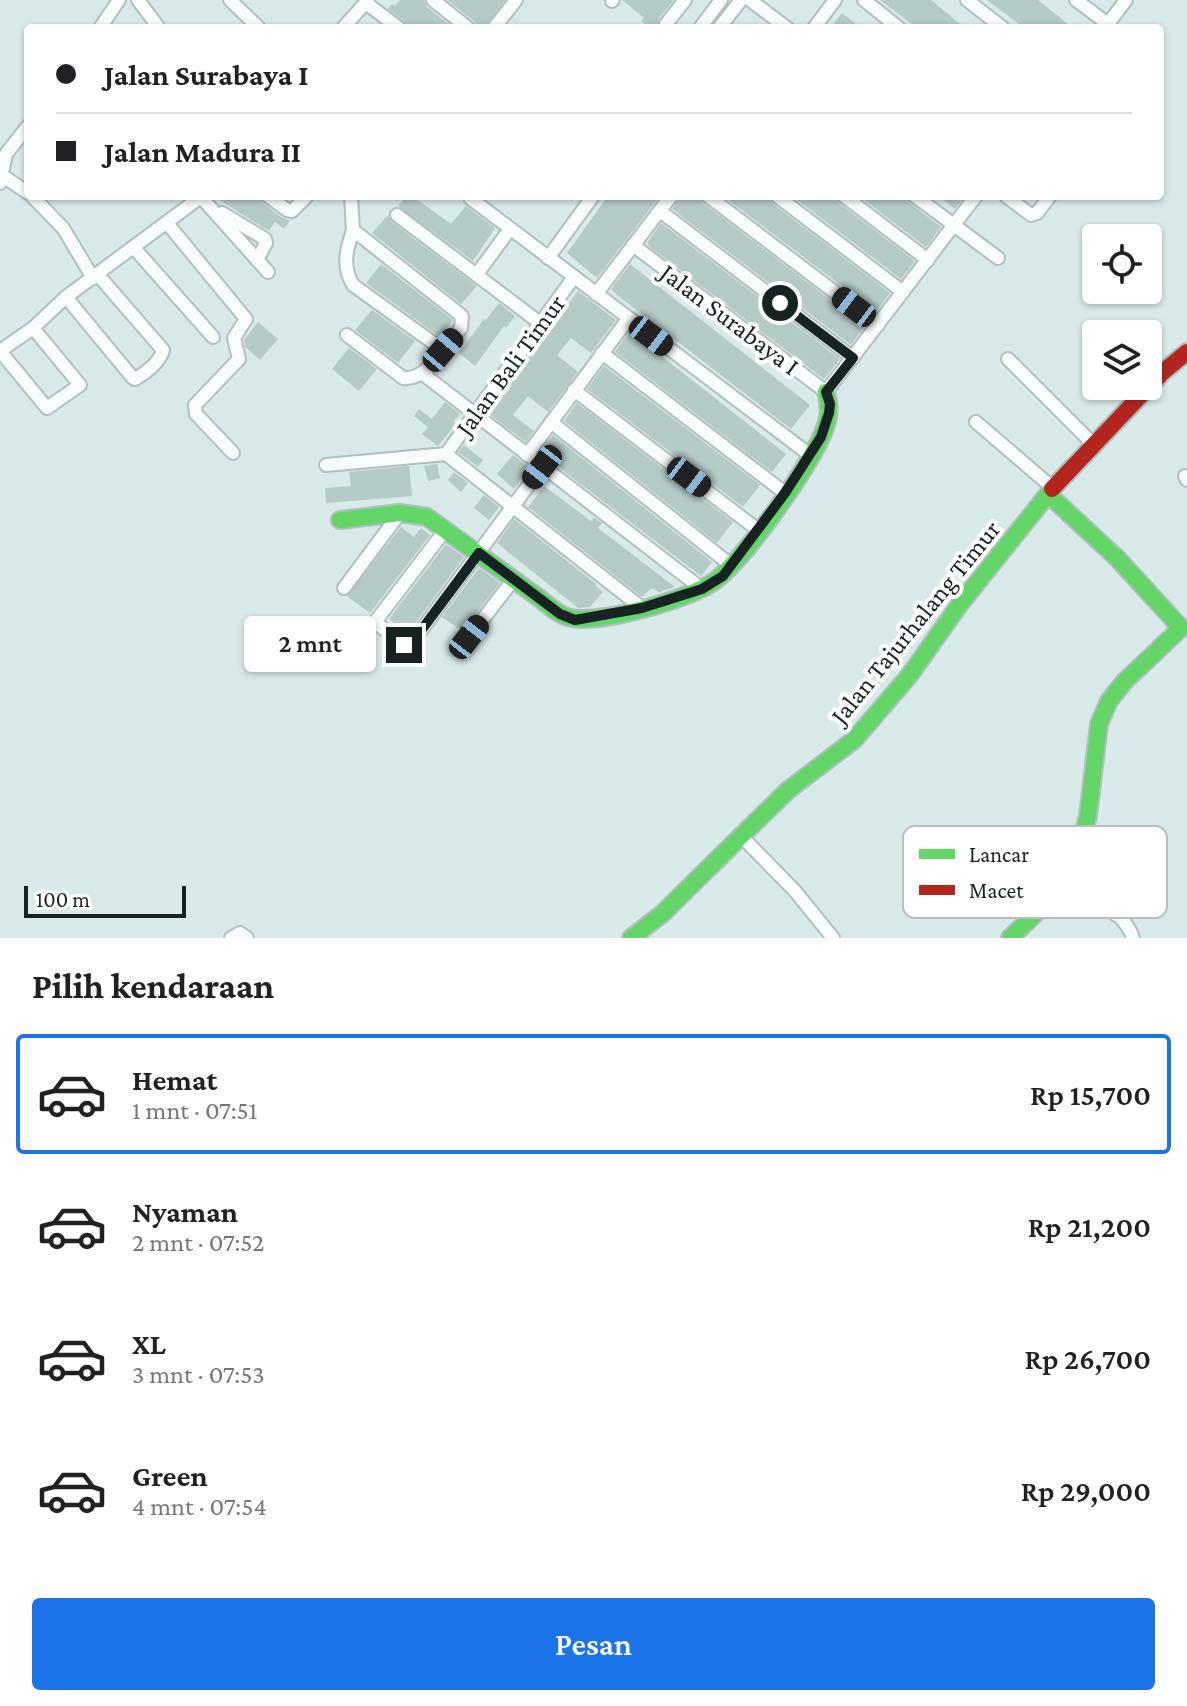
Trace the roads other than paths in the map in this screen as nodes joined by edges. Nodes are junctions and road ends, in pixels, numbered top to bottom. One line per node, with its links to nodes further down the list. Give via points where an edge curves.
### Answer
1 (119, 0): 17 (street)
2 (138, 0): 18 (street)
3 (230, 0): 19 (street)
4 (433, 0): 22 (street)
5 (498, 0): 16 (street)
6 (685, 0): 24 (street)
7 (741, 0): 26 (street)
8 (750, 0): 27 (street)
9 (835, 0): 28 (street)
10 (864, 0): 29 (street)
11 (967, 0): 30 (street)
12 (1076, 0): 31 (street)
13 (1126, 0): 32 (street)
14 (367, 1): 20 (street); 21 (street)
15 (717, 1): 25 (street)
16 (512, 4): 23 (street)
17 (103, 24)
18 (156, 24)
19 (255, 24)
20 (347, 24)
21 (394, 24)
22 (463, 24)
23 (497, 24)
24 (666, 24)
25 (703, 24)
26 (722, 24)
27 (782, 24)
28 (817, 24)
29 (894, 24)
30 (998, 24)
31 (1105, 24)
32 (1108, 24)
33 (24, 131): 34 (street, via 6,154)
34 (2, 179): 35 (street)
35 (24, 191)
36 (36, 200): 67 (street)
37 (202, 200): 55 (street)
38 (205, 200): 63 (street)
39 (206, 200): 63 (street, via 265,239)
40 (273, 200): 41 (street, via 292,211)
41 (303, 200)
42 (351, 200): 58 (street)
43 (473, 200): 57 (street)
44 (590, 200): 61 (street)
45 (668, 200): 53 (street)
46 (713, 200): 74 (street)
47 (782, 200): 69 (street)
48 (849, 200): 64 (street)
49 (920, 200): 56 (street)
50 (973, 200): 56 (street)
51 (1011, 200): 52 (street, via 1031,215)
52 (1047, 200)
53 (660, 211): 59 (street); 82 (street, Jalan Surabaya I)
54 (397, 215): 66 (street)
55 (167, 223): 60 (street); 91 (street, via 246,319 234,338 239,359 195,405 196,414)
56 (954, 225): 62 (street); 64 (street)
57 (510, 229): 61 (street); 66 (street)
58 (353, 230): 78 (street, via 345,261 353,285); 78 (street, via 462,316 461,328)
59 (633, 245): 70 (street); 86 (street, Jalan Surabaya I)
60 (134, 248): 67 (street); 77 (street)
61 (548, 258): 68 (street)
62 (998, 258)
63 (257, 260): 65 (street)
64 (928, 260): 69 (street)
65 (268, 272)
66 (477, 274): 73 (street)
67 (96, 276): 71 (street); 71 (street, via 163,350 140,376 132,377)
68 (574, 277): 70 (street); 73 (street, Jalan Bali Timur)
69 (903, 292): 74 (street)
70 (596, 294): 72 (street)
71 (66, 297): 75 (street)
72 (628, 319): 81 (street); 94 (street)
73 (540, 323): 87 (street, Jalan Bali Timur)
74 (878, 325): 82 (street)
75 (33, 328): 79 (street); 79 (street, via 80,385 47,408)
76 (347, 335): 84 (street, via 403,378)
77 (213, 337)
78 (443, 350): 84 (street)
79 (0, 351)
80 (1187, 352): 90 (street, Jalan Tajurhalang Timur)
81 (602, 353): 85 (street); 98 (street)
82 (853, 358): 86 (street)
83 (1008, 359): 90 (street)
84 (423, 374): 87 (street)
85 (574, 390): 88 (street); 103 (street)
86 (826, 392): 94 (street, via 826,427)
87 (474, 413): 92 (street, Jalan Bali Timur); 93 (street)
88 (551, 422): 93 (street); 105 (street)
89 (976, 422): 97 (street)
90 (1095, 446): 97 (street, Jalan Tajurhalang Timur)
91 (233, 453)
92 (446, 454): 95 (street); 99 (street)
93 (527, 455): 96 (street)
94 (810, 455): 98 (street)
95 (326, 465)
96 (542, 467): 99 (street); 108 (street)
97 (1051, 492): 110 (street); 113 (street, Jalan Tajurhalang Timur, via 863,730)
98 (785, 493): 103 (street)
99 (513, 504): 104 (street); 109 (street)
100 (400, 513): 101 (street); 102 (street, via 427,517); 107 (street)
101 (340, 520)
102 (446, 529): 104 (street); 104 (street, via 375,622 404,645 411,644)
103 (758, 530): 105 (street)
104 (479, 553): 106 (street)
105 (732, 566): 108 (street)
106 (514, 579): 109 (street, via 575,620); 111 (street)
107 (344, 588)
108 (702, 589): 109 (street)
109 (642, 608)
110 (1185, 627): 112 (street, via 1124,682 1103,711)
111 (469, 637)
112 (1085, 826)
113 (740, 835): 118 (street, Jalan Tajurhalang Timur); 119 (street)
114 (1031, 918): 120 (street)
115 (1119, 918): 121 (street)
116 (231, 938): 117 (street, via 240,933)
117 (247, 938)
118 (631, 938)
119 (833, 938)
120 (1010, 938)
121 (1133, 938)

